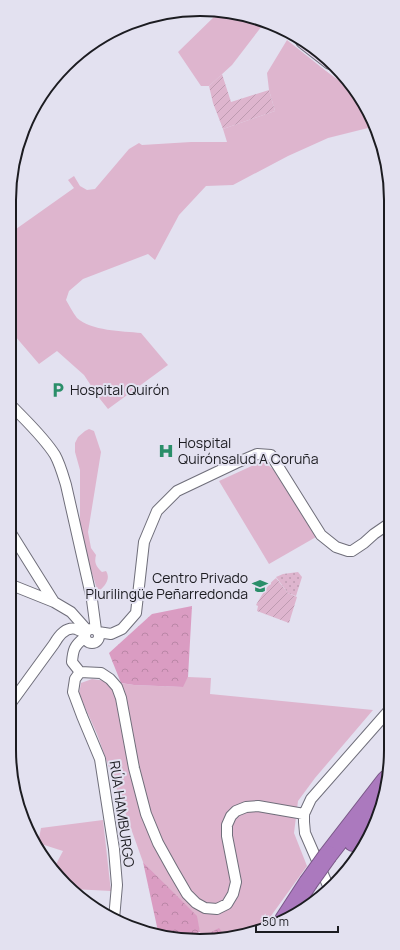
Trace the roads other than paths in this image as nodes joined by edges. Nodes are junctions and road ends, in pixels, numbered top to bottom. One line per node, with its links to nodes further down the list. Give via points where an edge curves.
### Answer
1 (16, 410): 6 (street, via 42,438 55,456 62,472 92,600)
2 (384, 527): 6 (street, via 352,550 336,547 321,535 271,455 257,454 177,491 156,511 144,542 136,614 122,629 110,634)
3 (16, 541): 5 (street)
4 (16, 587): 5 (street)
5 (54, 602): 6 (street, via 71,612)
6 (90, 633): 7 (street, via 73,650 72,662); 8 (street, via 75,629 67,630 59,636)
7 (80, 672): 11 (street, via 101,673 110,678 117,687 146,814 173,870 187,894 196,903 206,908 217,909 227,904 234,894 236,882 227,825 230,816 236,810 246,806 258,806); 17 (street, RÚA HAMBURGO, via 73,692 100,759 114,850 117,885)
8 (16, 696)
9 (384, 716): 11 (street, via 311,799)
10 (379, 790): 13 (highway)
11 (304, 814): 14 (street, via 305,833)
12 (369, 822): 13 (highway)
13 (331, 860): 14 (highway, bridge)
14 (317, 888): 15 (highway); 16 (highway)
15 (309, 898)
16 (301, 904)
17 (115, 913)

